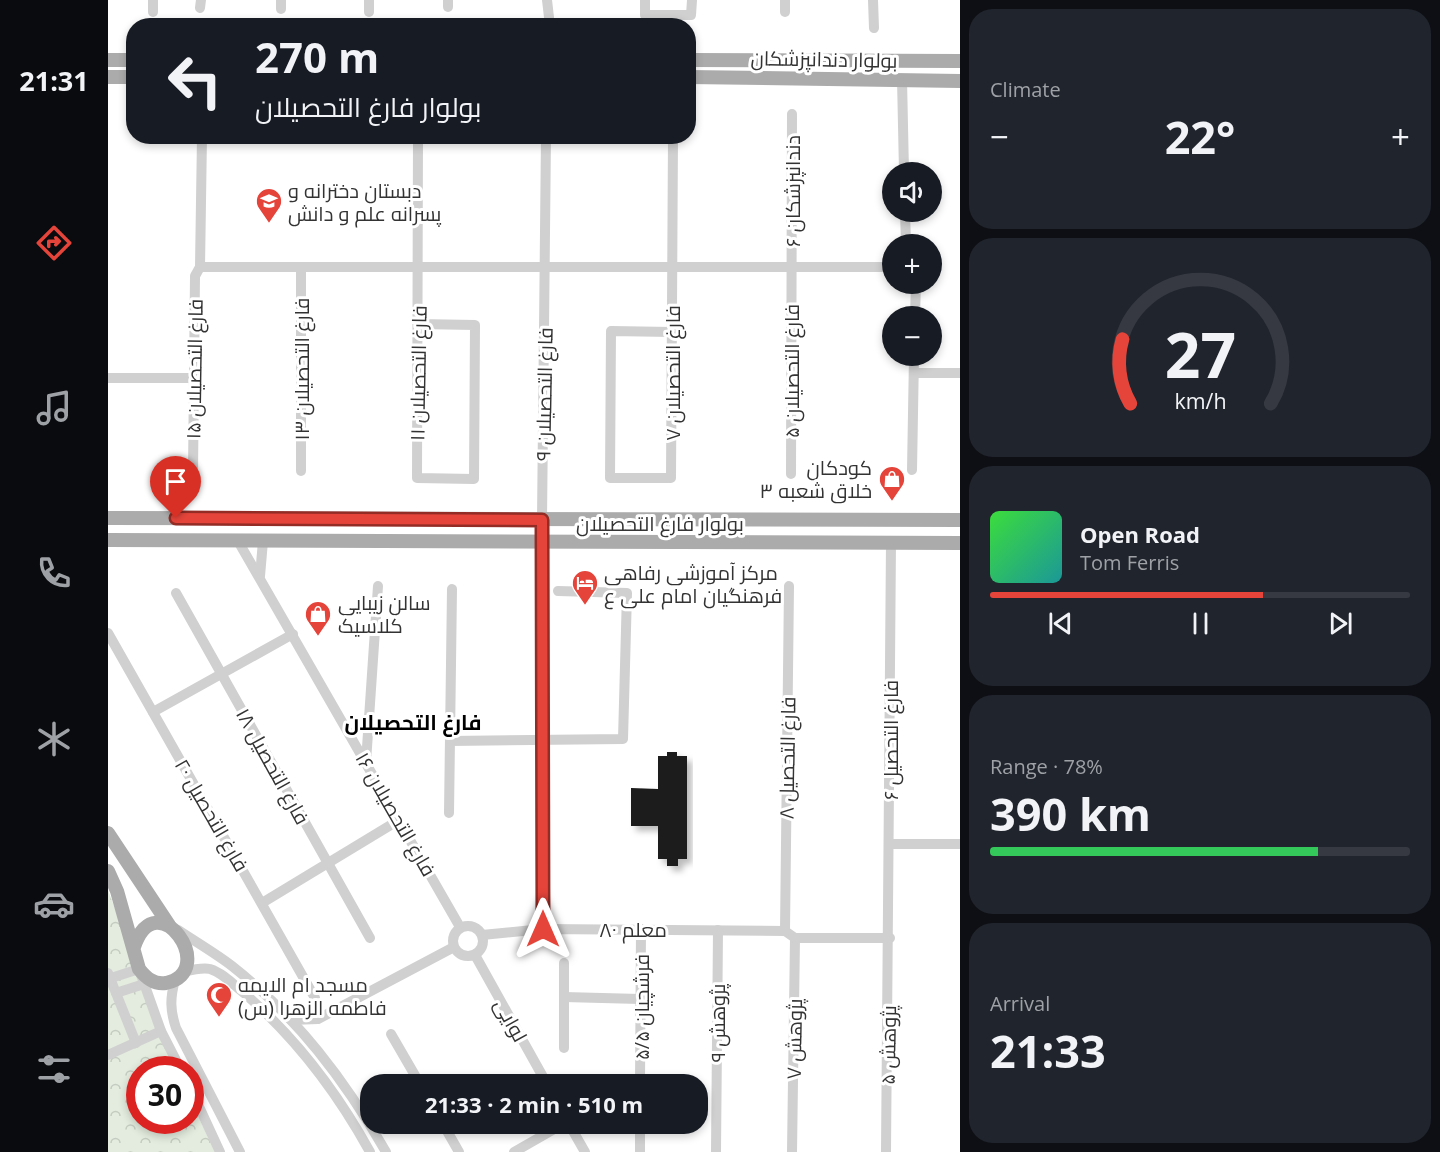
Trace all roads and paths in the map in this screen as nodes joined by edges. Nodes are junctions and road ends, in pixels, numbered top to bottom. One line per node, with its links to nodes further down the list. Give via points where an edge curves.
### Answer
1 (153, 0): 8 (street)
2 (369, 0): 9 (street)
3 (545, 0): 11 (street); 12 (street)
4 (645, 0): 5 (street, via 645,15 692,15)
5 (692, 0)
6 (785, 0): 10 (street)
7 (873, 0): 13 (street)
8 (153, 12)
9 (369, 12)
10 (785, 12)
11 (543, 18)
12 (548, 18)
13 (874, 28)
14 (108, 60): 15 (main road)
15 (126, 60)
16 (696, 60): 17 (main road, بولوار دندانپزشکان)
17 (960, 61)
18 (108, 77): 19 (main road)
19 (126, 77)
20 (696, 77): 21 (main road, بولوار دندانپزشکان)
21 (902, 79): 22 (main road, بولوار دندانپزشکان); 28 (street)
22 (960, 81)
23 (792, 114): 34 (street, دندانپزشکان ۶)
24 (202, 144): 29 (street, فارغ التحصیلان ۱۵)
25 (418, 144): 31 (street, فارغ التحصیلان ۱۱)
26 (546, 144): 32 (street, فارغ التحصیلان ۹)
27 (673, 144): 33 (street, فارغ التحصیلان ۷)
28 (904, 162)
29 (200, 267): 30 (street); 42 (street, فارغ التحصیلان ۱۵, via 195,276)
30 (301, 267): 31 (street); 44 (street, فارغ التحصیلان ۱۳)
31 (419, 267): 32 (street); 36 (street, فارغ التحصیلان ۱۱)
32 (546, 267): 33 (street); 48 (street, فارغ التحصیلان ۹)
33 (672, 267): 34 (street); 37 (street, فارغ التحصیلان ۷)
34 (791, 267): 35 (street); 46 (street, فارغ التحصیلان ۵)
35 (882, 267)
36 (418, 324): 36 (street, فارغ التحصیلان ۱۱, via 475,325 474,479 417,478)
37 (672, 332): 37 (street, فارغ التحصیلان ۷, via 671,478 610,478 611,331)
38 (914, 366): 39 (street)
39 (914, 373): 40 (street); 43 (street)
40 (960, 373)
41 (108, 378): 42 (street)
42 (194, 378): 45 (street, فارغ التحصیلان ۱۵)
43 (912, 470)
44 (301, 471)
45 (193, 473)
46 (791, 474)
47 (108, 518): 48 (main road, بولوار فارغ التحصیلان)
48 (542, 520): 49 (main road, بولوار فارغ التحصیلان); 54 (main road)
49 (960, 520)
50 (108, 540): 51 (main road, بولوار فارغ التحصیلان)
51 (238, 541): 52 (main road, بولوار فارغ التحصیلان); 56 (street, فارغ التحصیلان ۱۶)
52 (263, 541): 54 (main road, بولوار فارغ التحصیلان); 56 (street)
53 (891, 542): 54 (main road, بولوار فارغ التحصیلان); 55 (main road, بولوار فارغ التحصیلان); 72 (street, فارغ التحصیل ۶)
54 (542, 543): 66 (street)
55 (960, 543)
56 (260, 576): 63 (street, فارغ التحصیلان ۱۶)
57 (378, 586): 68 (street)
58 (789, 586): 82 (street, فارغ التحصیل ۸)
59 (452, 589): 67 (street)
60 (558, 591): 66 (street, via 627,593 623,739)
61 (176, 593): 64 (street, فارغ التحصیل ۱۸)
62 (108, 633): 65 (street, فارغ التحصیل ۲۰)
63 (293, 633): 64 (street); 68 (street, فارغ التحصیلان ۱۶)
64 (221, 674): 65 (street); 74 (street, فارغ التحصیل ۱۸)
65 (153, 712): 76 (street, فارغ التحصیل ۲۰)
66 (543, 740): 67 (street); 79 (street)
67 (450, 741): 69 (street)
68 (366, 762): 70 (street, فارغ التحصیلان ۱۶)
69 (449, 813)
70 (399, 820): 74 (street); 77 (street, فارغ التحصیلان ۱۶)
71 (108, 833): 78 (main road)
72 (890, 844): 73 (street); 86 (street, فارغ التحصیل ۶)
73 (960, 844)
74 (329, 864): 76 (street); 84 (street, فارغ التحصیل ۱۸)
75 (108, 871): 87 (main road)
76 (261, 903): 97 (street, فارغ التحصیل ۲۰)
77 (460, 927): 83 (street, via 468,926); 88 (street, via 452,935)
78 (173, 928): 87 (main road, via 158,923 146,927); 93 (main road, via 184,939 187,962); 100 (street, via 230,965)
79 (543, 929): 80 (street, معلم ۸۰); 83 (street, معلم ۸۰)
80 (641, 930): 81 (street, معلم ۸۰); 98 (street, فرشچیان ۵/۵)
81 (718, 930): 82 (street, معلم ۸۰); 124 (street, پژوهش ۹)
82 (785, 930): 85 (street)
83 (482, 935): 89 (street, via 483,948)
84 (370, 938)
85 (795, 938): 86 (street); 125 (street, پژوهش ۷)
86 (890, 938): 126 (street, پژوهش ۵)
87 (134, 947): 91 (main road)
88 (454, 947): 89 (street); 99 (street)
89 (475, 955): 109 (street, لوایی)
90 (564, 963): 96 (street)
91 (139, 969): 92 (street); 93 (main road, via 154,982 165,983); 94 (street)
92 (109, 976): 95 (street)
93 (179, 976): 117 (street, via 171,995 170,1011); 118 (street, via 209,969 223,975 259,1006 333,1091)
94 (144, 984): 95 (street); 101 (street)
95 (116, 993): 104 (street)
96 (564, 997): 98 (street); 105 (street)
97 (315, 998)
98 (640, 999): 110 (street, فرشچیان ۵/۵)
99 (318, 1019): 100 (street); 103 (street)
100 (291, 1020): 103 (street)
101 (161, 1031): 104 (street); 107 (street)
102 (392, 1034): 108 (street)
103 (309, 1039): 119 (street, via 344,1083)
104 (136, 1043): 106 (street)
105 (564, 1048)
106 (108, 1055)
107 (174, 1056)
108 (414, 1074)
109 (541, 1074)
110 (640, 1074)
111 (204, 1117): 116 (street)
112 (449, 1134): 120 (street)
113 (546, 1134): 121 (street)
114 (575, 1134): 122 (street)
115 (640, 1134): 123 (street)
116 (220, 1152)
117 (240, 1152)
118 (370, 1152)
119 (386, 1152)
120 (459, 1152)
121 (514, 1152)
122 (585, 1152)
123 (640, 1152)
124 (716, 1152)
125 (792, 1152)
126 (886, 1152)

